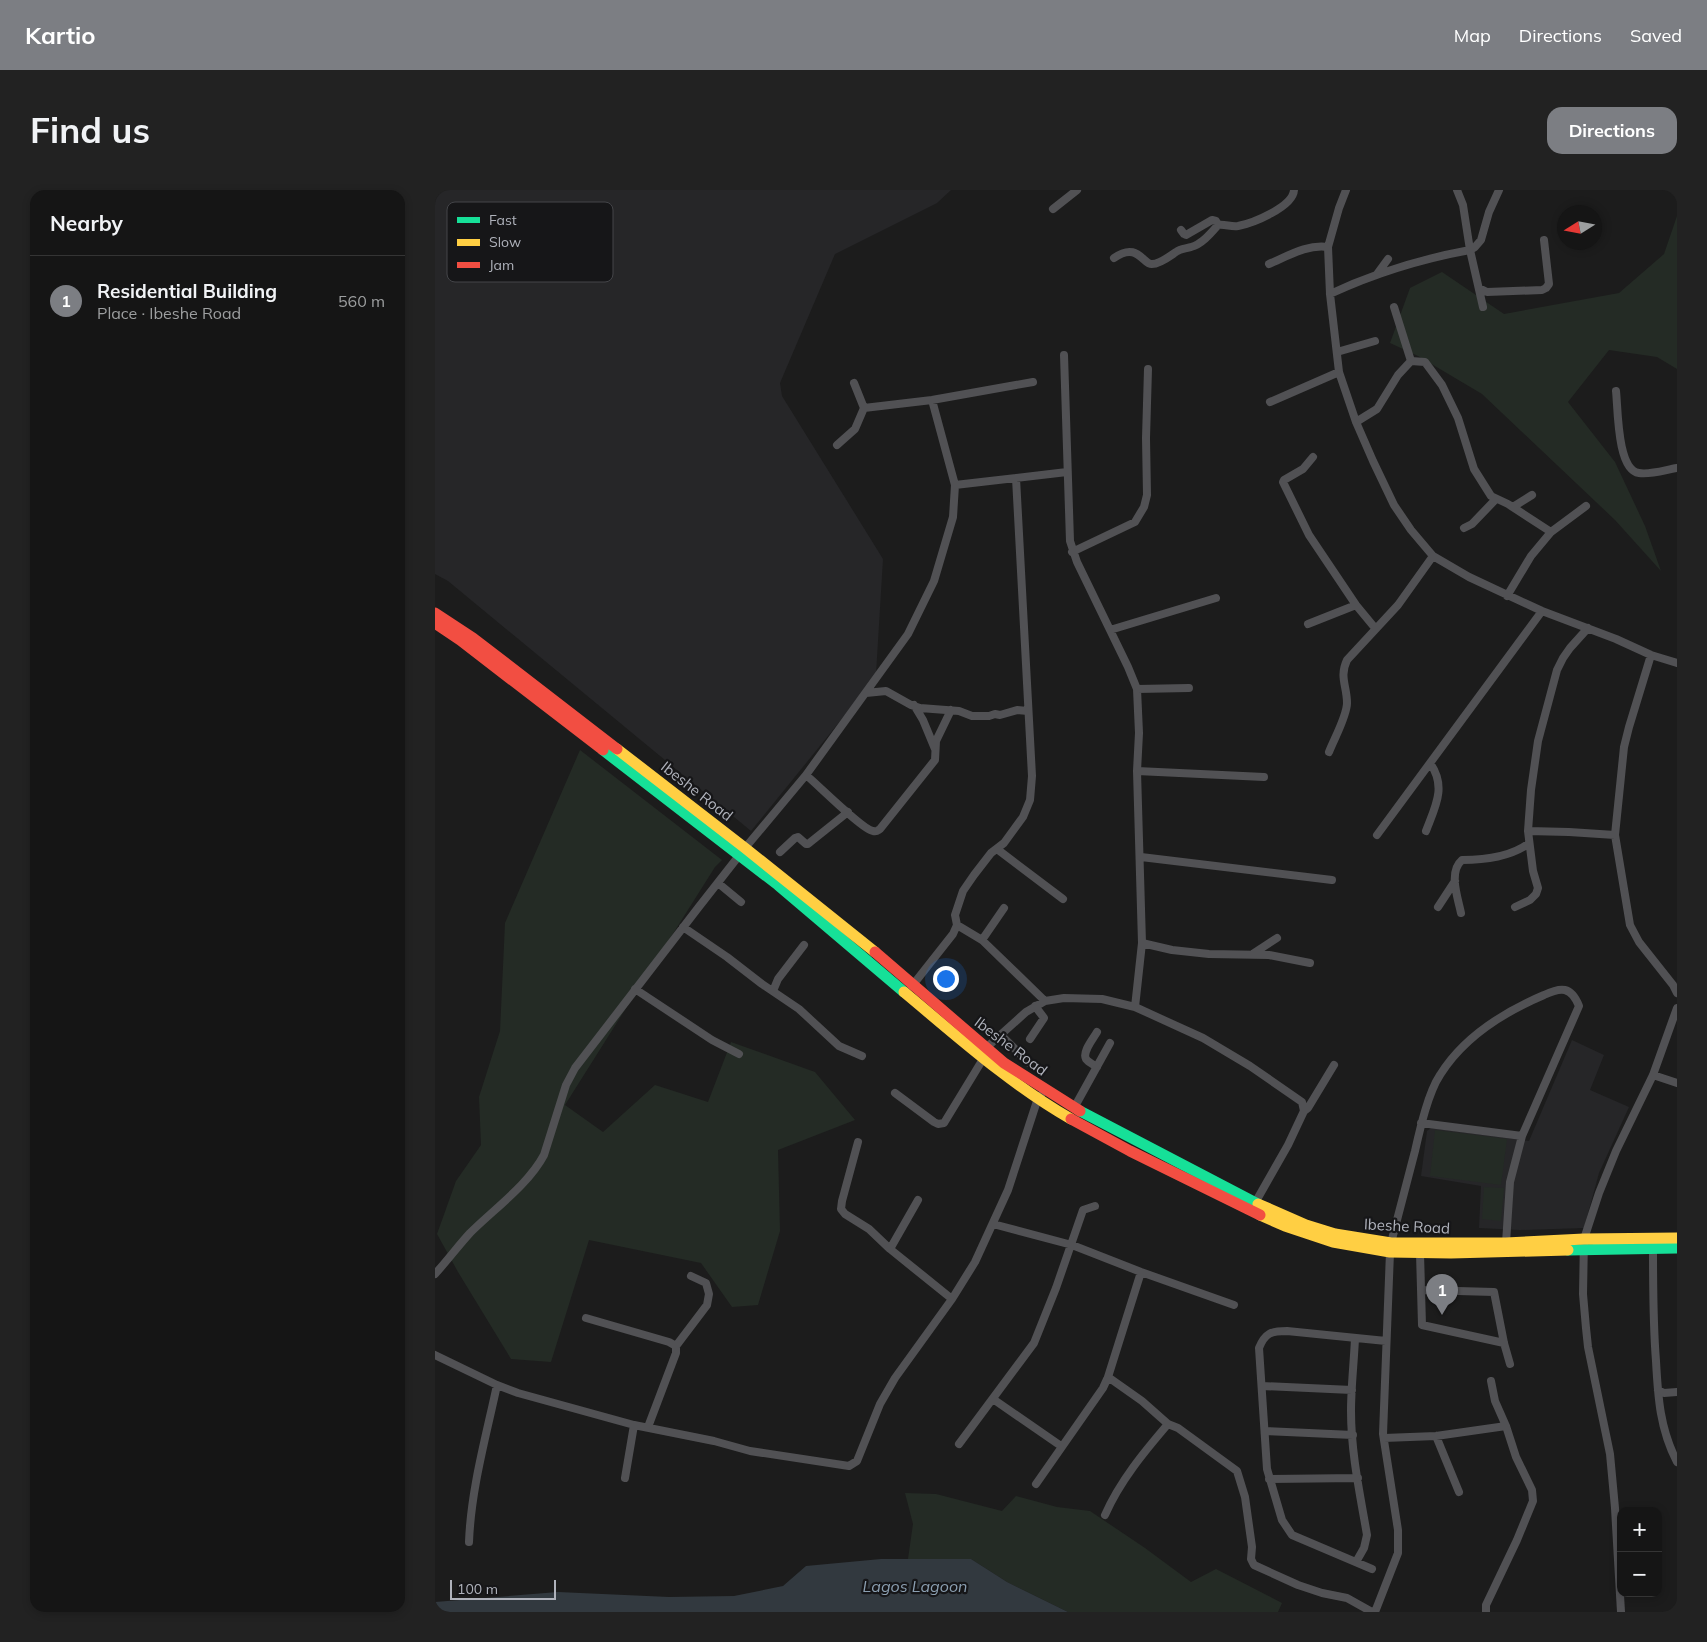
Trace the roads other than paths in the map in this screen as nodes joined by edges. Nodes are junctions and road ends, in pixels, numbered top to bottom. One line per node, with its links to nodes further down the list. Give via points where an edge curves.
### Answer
1 (1077, 190): 6 (street)
2 (1295, 190): 7 (street, via 1293,197 1279,210 1236,226)
3 (1346, 190): 10 (street)
4 (1457, 190): 11 (street, via 1463,204)
5 (1499, 190): 11 (street, via 1481,240)
6 (1053, 208)
7 (1218, 225): 8 (street, via 1212,220 1186,235); 12 (street, via 1213,233 1194,247 1178,250 1152,264 1133,252)
8 (1181, 230)
9 (1544, 240): 16 (street, via 1549,284 1546,288 1487,292)
10 (1328, 248): 14 (street, via 1310,247); 17 (street)
11 (1469, 250): 15 (street); 16 (street)
12 (1115, 258)
13 (1387, 259): 15 (street)
14 (1269, 264)
15 (1377, 274): 17 (street)
16 (1479, 288): 19 (street)
17 (1330, 294): 21 (street)
18 (1395, 307): 23 (street)
19 (1483, 307)
20 (1375, 341): 21 (street)
21 (1337, 352): 25 (street)
22 (1063, 355): 36 (street)
23 (1411, 361): 32 (street, via 1397,375 1377,409); 40 (street, via 1425,362 1442,385 1458,418 1474,469 1491,496)
24 (1148, 369): 45 (street, via 1147,495 1144,507 1135,522)
25 (1339, 372): 30 (street); 32 (street)
26 (1033, 382): 29 (street)
27 (854, 383): 31 (street)
28 (1616, 391): 35 (street, via 1622,453 1627,464 1640,474)
29 (932, 400): 31 (street); 38 (street)
30 (1270, 402)
31 (864, 408): 33 (street, via 855,429)
32 (1356, 422): 46 (street, via 1393,504)
33 (837, 445)
34 (1313, 458): 49 (street, via 1283,482 1309,535)
35 (1677, 468)
36 (1067, 472): 37 (street); 45 (street)
37 (1016, 478): 38 (street); 64 (street)
38 (955, 485): 61 (street, via 953,517 934,581 908,634)
39 (1532, 495): 42 (street)
40 (1497, 499): 42 (street); 43 (street, via 1473,524)
41 (1586, 506): 44 (street)
42 (1513, 507): 44 (street)
43 (1464, 528)
44 (1551, 532): 47 (street, via 1531,556)
45 (1073, 552): 56 (street)
46 (1433, 556): 47 (street); 54 (street, via 1398,605)
47 (1507, 596): 50 (street)
48 (1216, 598): 56 (street)
49 (1356, 605): 53 (street); 54 (street)
50 (1542, 611): 55 (street); 67 (street)
51 (435, 612): 78 (main road, Ibeshe Road, via 473,638)
52 (435, 624): 78 (main road, Ibeshe Road)
53 (1308, 624)
54 (1375, 628): 66 (street, via 1343,669 1346,710)
55 (1587, 628): 57 (street); 73 (street, via 1557,670 1538,741)
56 (1110, 630): 60 (street)
57 (1651, 655): 58 (street); 75 (street, via 1625,747)
58 (1677, 663)
59 (1189, 688): 60 (street)
60 (1137, 689): 68 (street)
61 (866, 693): 62 (street, via 886,691); 69 (street)
62 (913, 705): 63 (street); 65 (street)
63 (951, 710): 64 (street, via 972,716); 65 (street, via 936,741)
64 (1028, 711): 77 (street, via 1032,776 1030,800 1023,817)
65 (936, 750): 71 (street, via 935,760 876,832)
66 (1329, 752)
67 (1430, 763): 72 (street, via 1436,771 1439,795); 74 (street)
68 (1137, 771): 70 (street); 80 (street)
69 (806, 775): 71 (street); 78 (street)
70 (1263, 777)
71 (848, 812): 79 (street, via 808,844 798,837)
72 (1426, 831)
73 (1527, 831): 75 (street); 76 (street)
74 (1377, 835)
75 (1615, 835): 101 (street, via 1630,925)
76 (1528, 844): 82 (street, via 1508,854 1462,860 1457,864); 87 (street, via 1538,888 1531,900)
77 (997, 849): 84 (street); 90 (street, via 963,891 955,915)
78 (742, 851): 83 (street); 98 (main road, Ibeshe Road, via 846,928); 111 (main road, Ibeshe Road)
79 (780, 852)
80 (1141, 858): 81 (street); 94 (street)
81 (1332, 880)
82 (1455, 881): 86 (street); 89 (street)
83 (718, 883): 85 (street); 91 (street)
84 (1063, 899)
85 (741, 902)
86 (1438, 907)
87 (1515, 907)
88 (1004, 908): 93 (street)
89 (1461, 914)
90 (957, 926): 93 (street); 98 (street)
91 (683, 927): 99 (street); 100 (street)
92 (1277, 938): 96 (street)
93 (982, 940): 102 (street)
94 (1142, 943): 96 (street, via 1209,954); 104 (street)
95 (804, 945): 100 (street)
96 (1252, 954): 97 (street)
97 (1309, 963)
98 (912, 986): 111 (main road, Ibeshe Road)
99 (635, 989): 110 (street); 139 (street, via 575,1068 538,1165 468,1235)
100 (773, 991): 112 (street, via 799,1009 839,1046)
101 (1677, 993)
102 (1045, 1001): 103 (street); 104 (street, via 1102,999)
103 (1035, 1006): 107 (street); 108 (street, via 1044,1018)
104 (1135, 1007): 121 (street, via 1203,1038 1250,1066 1302,1102)
105 (1677, 1008): 116 (street)
106 (1097, 1032): 115 (street, via 1085,1057)
107 (1001, 1035): 111 (street); 113 (street)
108 (1030, 1039)
109 (1110, 1043): 115 (street)
110 (739, 1054)
111 (985, 1054): 118 (street, via 944,1123 934,1122); 119 (main road, Ibeshe Road)
112 (862, 1056)
113 (1030, 1064)
114 (1334, 1065): 121 (street)
115 (1097, 1067): 120 (street)
116 (1653, 1075): 117 (street); 131 (street, via 1612,1160)
117 (1677, 1083)
118 (895, 1093)
119 (1041, 1094): 120 (main road, Ibeshe Road); 128 (street); 133 (main road, Ibeshe Road, via 1069,1118 1285,1226 1333,1242)
120 (1073, 1108): 126 (main road, Ibeshe Road)
121 (1304, 1112): 126 (street)
122 (1421, 1123): 123 (street); 123 (street, via 1439,1076 1468,1041 1511,1011 1544,995 1566,990 1573,993 1579,1006); 133 (street)
123 (1522, 1136): 130 (street, via 1510,1182)
124 (857, 1142): 135 (street, via 841,1209)
125 (918, 1200): 135 (street)
126 (1255, 1203): 133 (main road, Ibeshe Road, via 1335,1234)
127 (1095, 1206): 132 (street, via 1083,1210)
128 (993, 1224): 132 (street); 142 (street)
129 (1677, 1238): 131 (main road, Ibeshe Road)
130 (1506, 1243): 131 (main road, Ibeshe Road); 133 (main road, Ibeshe Road)
131 (1584, 1244): 136 (main road, Ibeshe Road); 137 (main road, Ibeshe Road); 181 (street, via 1586,1328 1610,1454)
132 (1072, 1245): 138 (street); 158 (street, via 1034,1343)
133 (1391, 1248): 137 (main road, Ibeshe Road); 146 (street)
134 (1677, 1248): 136 (main road, Ibeshe Road)
135 (890, 1249): 142 (street)
136 (1653, 1249): 156 (street, via 1653,1326)
137 (1420, 1253): 141 (street)
138 (1141, 1272): 143 (street); 151 (street)
139 (435, 1274)
140 (691, 1276): 148 (street, via 705,1283 709,1294 707,1305)
141 (1421, 1290): 147 (street, via 1422,1325); 147 (street, via 1494,1292)
142 (952, 1299): 162 (street, via 895,1378 880,1404 857,1461 849,1466 750,1451)
143 (1234, 1305)
144 (586, 1318): 148 (street)
145 (1355, 1338): 146 (street); 154 (street, via 1274,1331 1263,1338 1259,1348); 155 (street)
146 (1386, 1341): 166 (street)
147 (1504, 1342): 150 (street)
148 (676, 1346): 162 (street)
149 (435, 1355): 153 (street)
150 (1510, 1364)
151 (1108, 1377): 159 (street, via 1143,1400); 168 (street)
152 (1491, 1381): 161 (street, via 1495,1401)
153 (497, 1385): 160 (street); 176 (street, via 469,1522)
154 (1262, 1386): 155 (street); 163 (street)
155 (1352, 1390): 164 (street)
156 (1658, 1390): 157 (street); 169 (street, via 1662,1423)
157 (1677, 1392)
158 (993, 1399): 167 (street); 168 (street)
159 (1168, 1424): 175 (street, via 1132,1469); 179 (street, via 1237,1471 1245,1497 1254,1565 1306,1587 1347,1598)
160 (634, 1425): 162 (street); 170 (street)
161 (1506, 1426): 165 (street); 180 (street, via 1532,1490 1533,1501 1485,1605)
162 (649, 1427)
163 (1265, 1431): 164 (street); 172 (street)
164 (1353, 1435): 171 (street)
165 (1436, 1436): 166 (street); 174 (street)
166 (1384, 1438): 179 (street, via 1399,1546)
167 (959, 1444)
168 (1061, 1446): 173 (street)
169 (1677, 1462)
170 (625, 1478)
171 (1358, 1478): 172 (street); 177 (street, via 1367,1535)
172 (1269, 1479): 177 (street, via 1282,1520 1292,1535)
173 (1036, 1484)
174 (1459, 1492)
175 (1105, 1515)
176 (469, 1542)
177 (1356, 1562): 178 (street)
178 (1372, 1569)
179 (1374, 1612)
180 (1487, 1612)
181 (1621, 1612)

